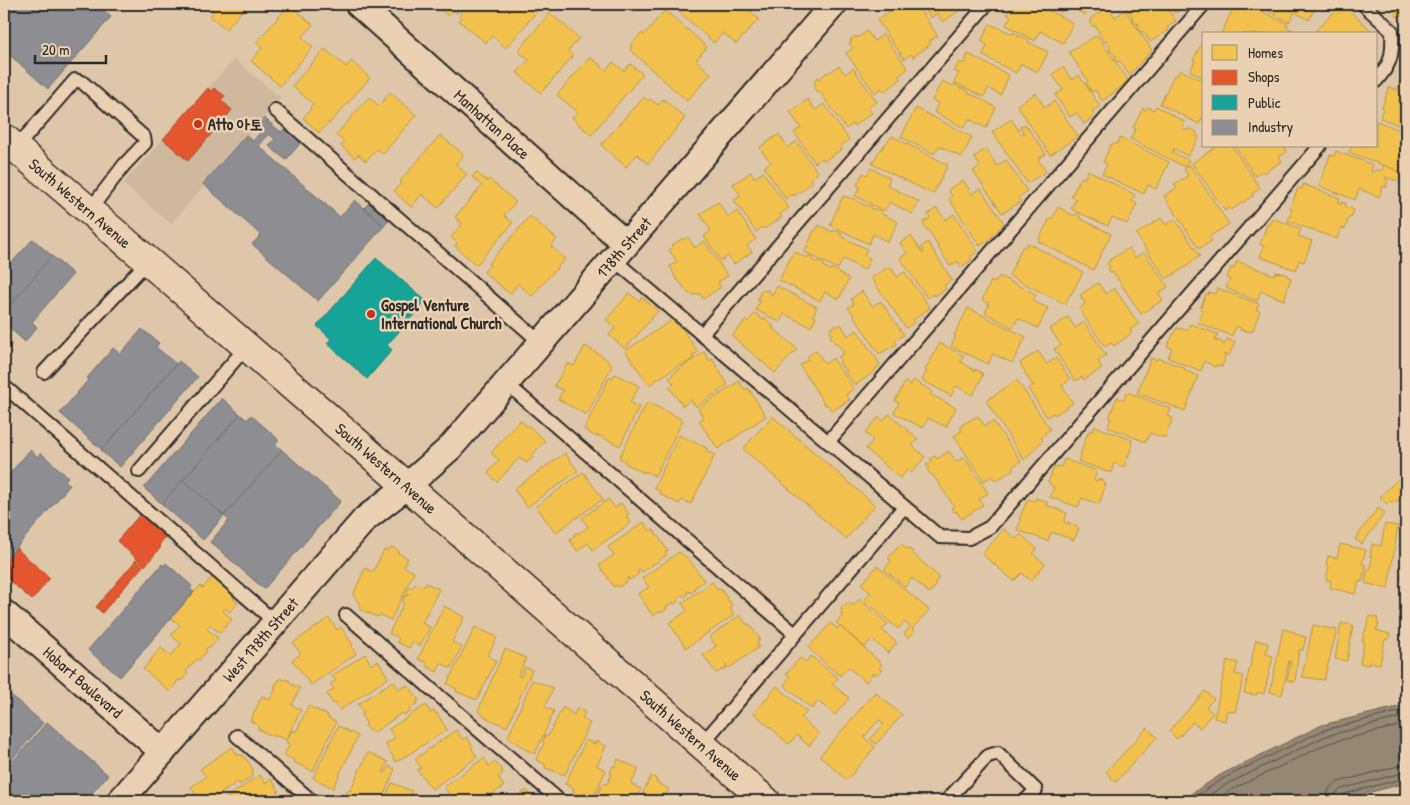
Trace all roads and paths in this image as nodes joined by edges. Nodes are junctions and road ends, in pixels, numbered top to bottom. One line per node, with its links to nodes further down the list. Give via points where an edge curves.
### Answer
1 (358, 4): 11 (street, Manhattan Place)
2 (834, 4): 11 (street, 178th Street)
3 (988, 4): 13 (lane)
4 (1204, 4): 19 (lane)
5 (1363, 4): 6 (lane, via 1392,31 1393,51)
6 (1378, 79)
7 (275, 110): 14 (lane)
8 (10, 143): 10 (main road, South Western Avenue); 10 (lane, via 75,80 82,82 144,137 145,143)
9 (1318, 148): 22 (lane, via 990,527 969,538 940,537)
10 (89, 211): 12 (main road, South Western Avenue)
11 (620, 251): 13 (lane); 14 (street, 178th Street)
12 (148, 261): 15 (main road, South Western Avenue); 16 (lane)
13 (702, 334): 19 (lane)
14 (540, 342): 17 (street, 178th Street)
15 (247, 346): 20 (lane); 21 (main road, South Western Avenue)
16 (44, 372)
17 (506, 383): 21 (street, 178th Street, via 450,448); 26 (lane)
18 (4, 386): 25 (lane)
19 (828, 442): 22 (lane)
20 (140, 470)
21 (408, 486): 25 (street, West 178th Street, via 365,519); 28 (main road, South Western Avenue)
22 (904, 507): 26 (lane)
23 (4, 613): 29 (street, Hobart Boulevard)
24 (346, 615): 32 (lane)
25 (276, 623): 29 (street, West 178th Street)
26 (795, 634): 28 (lane)
27 (237, 736): 31 (lane)
28 (701, 745): 33 (main road, South Western Avenue)
29 (163, 752): 30 (street, West 178th Street)
30 (120, 801)
31 (312, 801)
32 (560, 801)
33 (764, 801)
34 (946, 801): 35 (lane, via 988,756 998,753 1036,790)
35 (1025, 801)

